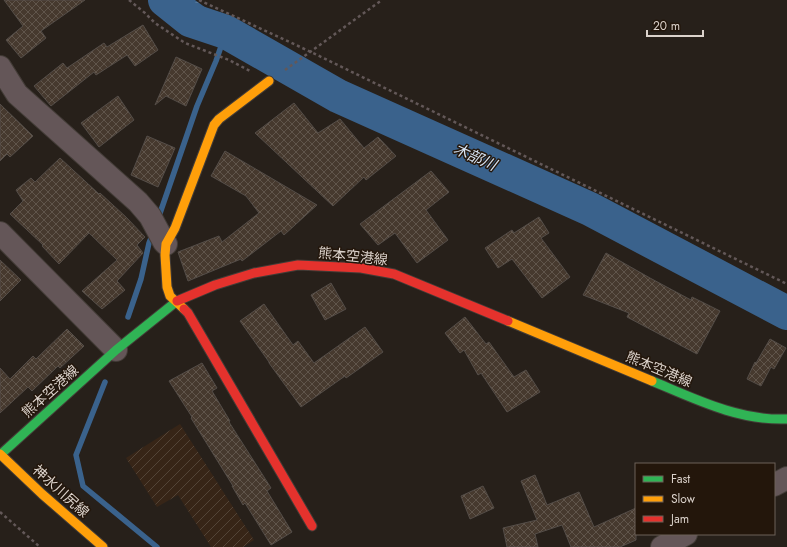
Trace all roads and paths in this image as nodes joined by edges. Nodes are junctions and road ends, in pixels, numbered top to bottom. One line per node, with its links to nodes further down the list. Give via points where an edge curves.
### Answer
1 (130, 0): 5 (path, via 155,23 185,43)
2 (199, 0): 4 (path)
3 (382, 0): 4 (path)
4 (310, 52): 7 (path); 11 (path)
5 (229, 60)
6 (0, 67): 10 (street, via 17,94 138,202 150,216)
7 (281, 73)
8 (269, 81): 10 (main road, via 214,125 175,228)
9 (0, 233): 13 (street)
10 (164, 241): 12 (main road, via 167,287 170,296)
11 (787, 284)
12 (176, 302): 13 (main road, 熊本空港線); 14 (main road, 熊本空港線, via 215,285 254,273 298,265 361,268 394,274 715,407 756,417); 19 (main road, via 188,313)
13 (116, 350): 15 (main road, 熊本空港線)
14 (787, 419)
15 (0, 454): 22 (main road, 神水川尻線)
16 (787, 478): 17 (street)
17 (775, 484)
18 (0, 512): 21 (path)
19 (312, 526)
20 (684, 535): 23 (street)
21 (40, 547)
22 (103, 547)
23 (662, 547)

